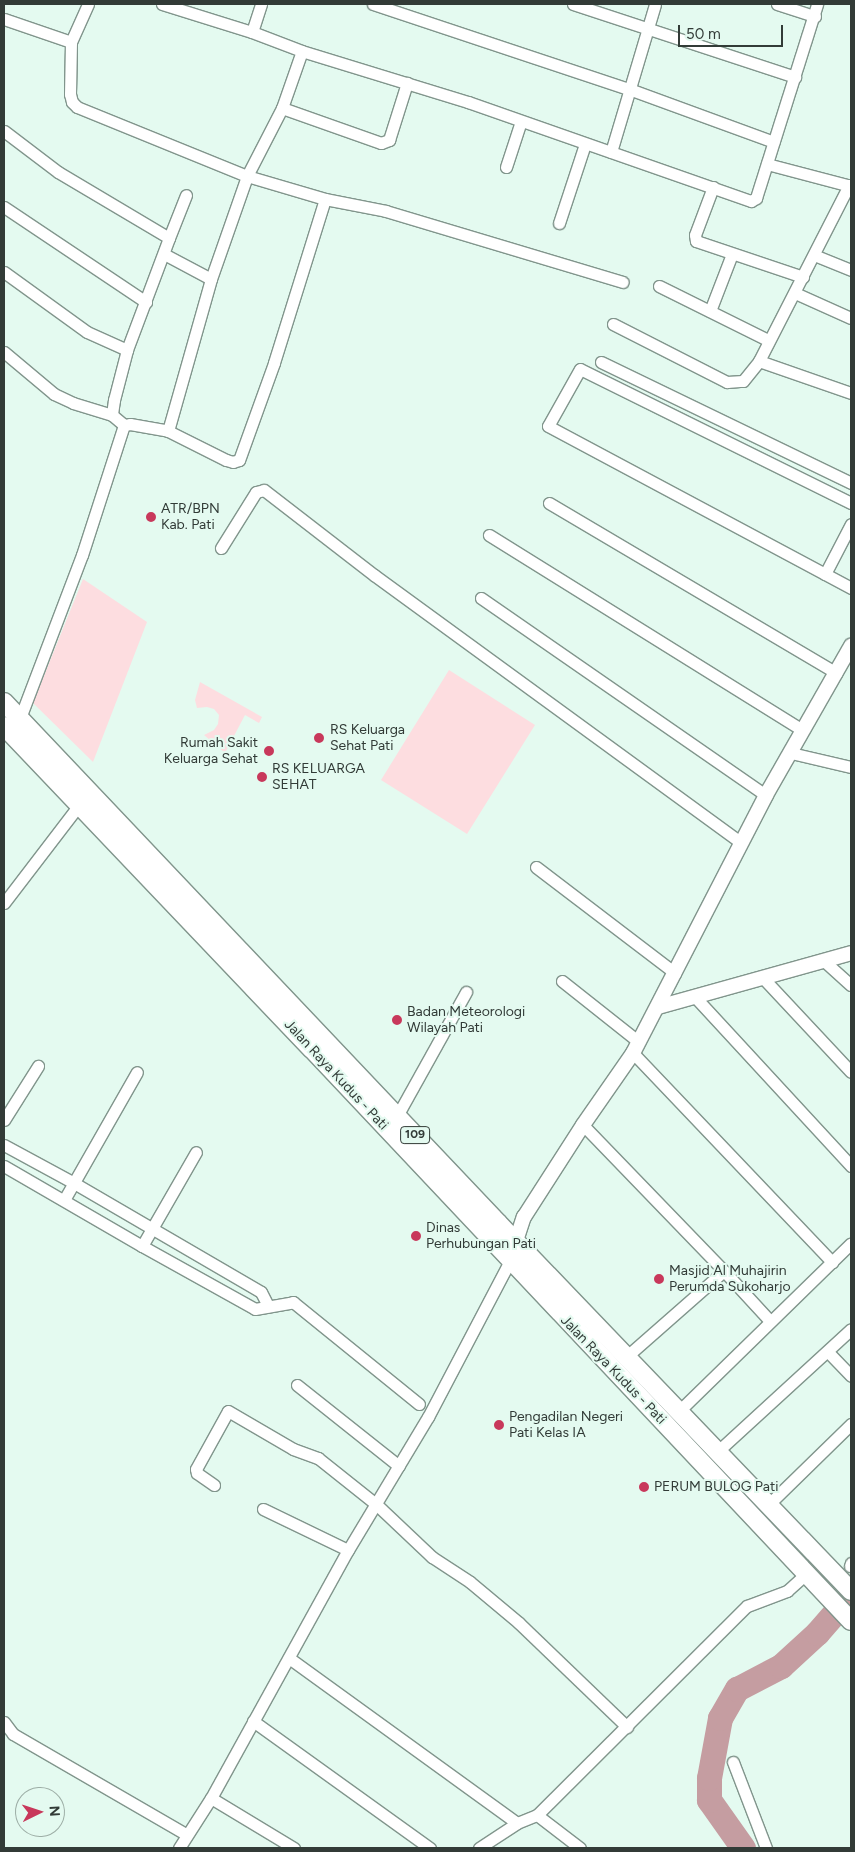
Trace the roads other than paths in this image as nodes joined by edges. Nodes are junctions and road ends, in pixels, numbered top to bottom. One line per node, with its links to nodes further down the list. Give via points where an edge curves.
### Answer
1 (88, 4): 13 (street)
2 (162, 4): 12 (street)
3 (261, 4): 12 (street)
4 (373, 4): 17 (street)
5 (574, 4): 11 (street)
6 (655, 4): 11 (street)
7 (777, 4): 9 (street)
8 (817, 4): 9 (street)
9 (814, 16): 15 (street)
10 (4, 19): 13 (street)
11 (648, 29): 15 (street); 17 (street)
12 (252, 32): 14 (street)
13 (71, 42): 26 (street, via 70,94 76,108)
14 (302, 51): 16 (street); 18 (street)
15 (796, 77): 21 (street)
16 (407, 83): 18 (street, via 389,140 381,143); 19 (street)
17 (629, 89): 21 (street); 23 (street)
18 (282, 108): 26 (street)
19 (521, 121): 22 (street); 25 (street)
20 (4, 131): 33 (street, via 58,172)
21 (774, 142): 24 (street)
22 (585, 144): 23 (street); 32 (street)
23 (611, 152): 28 (street)
24 (767, 164): 27 (street); 28 (street, via 753,200)
25 (506, 167)
26 (247, 176): 30 (street); 40 (street)
27 (850, 185): 36 (street)
28 (713, 187): 35 (street, via 695,235 696,241)
29 (186, 195): 33 (street)
30 (326, 199): 41 (street, via 414,219); 56 (street, via 274,363 239,460 226,460)
31 (4, 207): 44 (street)
32 (559, 223)
33 (169, 238): 34 (street)
34 (164, 254): 40 (street); 44 (street)
35 (732, 254): 39 (street); 45 (street)
36 (814, 255): 37 (street); 39 (street)
37 (851, 270)
38 (4, 272): 49 (street, via 87,332)
39 (803, 277): 43 (street)
40 (211, 279): 56 (street)
41 (623, 282)
42 (660, 286): 45 (street)
43 (795, 293): 46 (street); 48 (street)
44 (146, 302): 49 (street)
45 (710, 311): 48 (street)
46 (851, 318)
47 (613, 324): 51 (street, via 726,382 743,381)
48 (768, 340): 51 (street)
49 (127, 350): 54 (street)
50 (4, 352): 54 (street, via 54,394)
51 (759, 361): 53 (street)
52 (601, 362): 57 (street)
53 (851, 393)
54 (112, 415): 55 (street)
55 (124, 426): 56 (street, via 130,424); 69 (street, via 82,555)
56 (168, 432)
57 (851, 483)
58 (549, 503): 67 (street)
59 (851, 504): 63 (street, via 580,369 548,426)
60 (851, 524): 63 (street)
61 (489, 535): 71 (street)
62 (221, 548): 76 (street, via 256,492 264,490 374,576)
63 (825, 574): 64 (street)
64 (851, 588)
65 (481, 598): 74 (street)
66 (851, 646): 67 (street)
67 (836, 673): 71 (street)
68 (4, 702): 69 (main road, Jalan Raya Kudus - Pati / 109)
69 (20, 718): 92 (main road, Jalan Raya Kudus - Pati / 109)
70 (4, 726): 75 (main road, Jalan Raya Kudus - Pati / 109)
71 (802, 730): 72 (street)
72 (791, 753): 73 (street); 74 (street)
73 (851, 767)
74 (766, 795): 76 (street)
75 (78, 805): 78 (street); 105 (main road, Jalan Raya Kudus - Pati / 109)
76 (741, 843): 81 (street)
77 (536, 867): 81 (street)
78 (4, 903)
79 (851, 953): 80 (street)
80 (824, 961): 82 (street); 84 (street)
81 (675, 973): 87 (street)
82 (764, 979): 86 (street); 91 (street)
83 (562, 981): 88 (street)
84 (851, 985)
85 (466, 992): 92 (street)
86 (696, 998): 87 (street); 98 (street)
87 (658, 1007): 88 (street)
88 (636, 1048): 94 (street); 106 (street)
89 (38, 1066): 93 (street)
90 (137, 1072): 99 (street)
91 (851, 1072)
92 (397, 1116): 102 (main road, Jalan Raya Kudus - Pati / 109)
93 (4, 1120)
94 (583, 1125): 102 (street, via 524,1218); 107 (street)
95 (4, 1145): 99 (street)
96 (196, 1152): 101 (street)
97 (4, 1166): 100 (street)
98 (851, 1166)
99 (74, 1183): 100 (street); 101 (street)
100 (64, 1200): 104 (street)
101 (153, 1230): 104 (street); 108 (street, via 261,1292)
102 (516, 1242): 105 (street); 112 (main road, Jalan Raya Kudus - Pati / 109)
103 (851, 1242): 106 (street)
104 (142, 1246): 108 (street, via 255,1309)
105 (510, 1260): 119 (street); 125 (main road, Jalan Raya Kudus - Pati / 109)
106 (832, 1262): 109 (street)
107 (724, 1271): 109 (street); 112 (street)
108 (268, 1306): 115 (street, via 293,1302)
109 (770, 1322): 116 (street)
110 (851, 1329): 111 (street)
111 (828, 1352): 113 (street); 118 (street)
112 (626, 1357): 116 (main road, Jalan Raya Kudus - Pati / 109)
113 (851, 1376)
114 (297, 1386): 119 (street)
115 (419, 1404)
116 (679, 1411): 118 (main road, Jalan Raya Kudus - Pati / 109)
117 (851, 1424): 121 (street)
118 (718, 1451): 121 (main road, Jalan Raya Kudus - Pati / 109)
119 (399, 1466): 122 (street)
120 (214, 1485): 122 (street, via 197,1474 196,1469 228,1410 293,1449 318,1458)
121 (769, 1504): 126 (main road, Jalan Raya Kudus - Pati / 109)
122 (377, 1505): 124 (street); 131 (street, via 432,1557 470,1582 519,1623)
123 (263, 1509): 124 (street)
124 (348, 1550): 128 (street)
125 (812, 1578): 127 (main road, Jalan Raya Kudus - Pati / 109); 131 (street, via 747,1606)
126 (851, 1590)
127 (851, 1621)
128 (288, 1658): 129 (street); 135 (street)
129 (253, 1721): 133 (street); 139 (street)
130 (4, 1722): 136 (street, via 13,1734)
131 (627, 1727): 134 (street)
132 (733, 1762): 142 (street)
133 (211, 1798): 136 (street); 138 (street)
134 (537, 1814): 135 (street); 141 (street)
135 (517, 1823): 140 (street)
136 (187, 1836): 137 (street)
137 (179, 1848)
138 (294, 1848)
139 (430, 1848)
140 (479, 1848)
141 (580, 1848)
142 (766, 1848)

